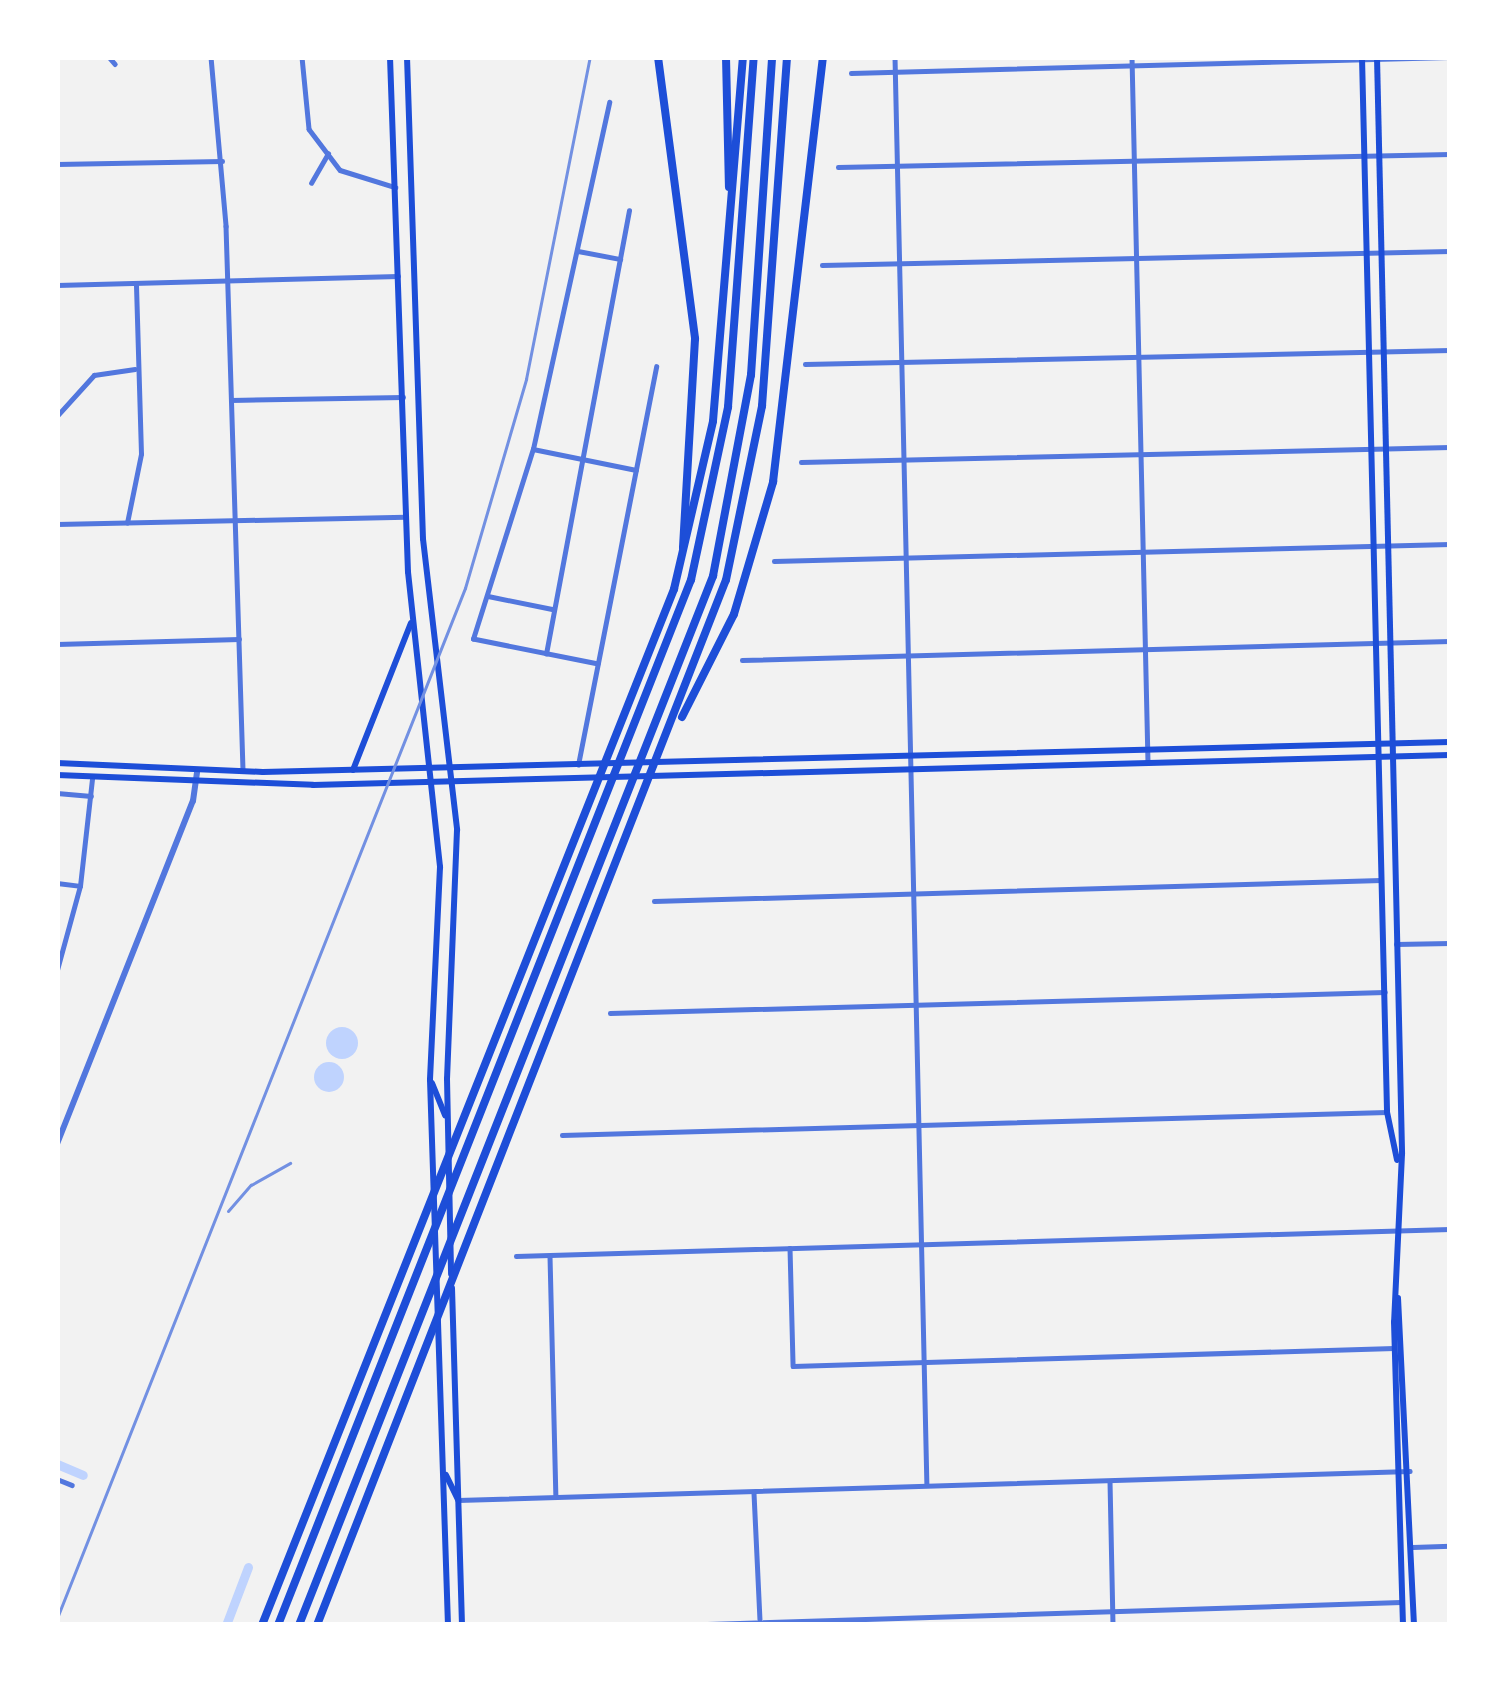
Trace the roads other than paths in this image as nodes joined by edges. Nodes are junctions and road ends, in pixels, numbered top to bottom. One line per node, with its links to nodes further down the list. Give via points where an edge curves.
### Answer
1 (110, 57): 18 (street)
2 (211, 57): 26 (street)
3 (302, 57): 22 (street, via 309,129)
4 (390, 57): 32 (main road)
5 (407, 57): 33 (main road)
6 (658, 57): 81 (highway, via 695,351)
7 (726, 57): 35 (highway)
8 (742, 57): 35 (highway)
9 (754, 57): 166 (highway, via 719,465 692,580)
10 (772, 57): 167 (highway, via 742,447 713,576)
11 (787, 57): 95 (highway, via 753,464 718,608)
12 (823, 57): 95 (highway, via 768,503 727,632)
13 (895, 57): 19 (street)
14 (1450, 57): 16 (street)
15 (1362, 58): 16 (street); 17 (street); 24 (main road)
16 (1377, 58): 25 (main road)
17 (1132, 61): 19 (street); 27 (street)
18 (115, 64)
19 (895, 71): 20 (street); 29 (street)
20 (851, 73)
21 (609, 102): 37 (street)
22 (328, 154): 31 (street); 32 (street, via 346,173)
23 (1450, 154): 25 (street)
24 (1366, 157): 25 (street); 27 (street); 39 (main road)
25 (1379, 157): 38 (main road)
26 (222, 160): 28 (street); 45 (street)
27 (1134, 160): 29 (street); 40 (street)
28 (57, 164)
29 (898, 165): 30 (street); 42 (street)
30 (838, 167)
31 (311, 183)
32 (394, 188): 33 (main road); 44 (main road)
33 (412, 193): 58 (main road)
34 (629, 211): 41 (street)
35 (730, 218): 81 (highway, via 713,421)
36 (1450, 250): 38 (street)
37 (577, 251): 41 (street); 63 (street)
38 (1381, 253): 39 (street); 50 (main road)
39 (1368, 254): 40 (street); 49 (main road)
40 (1136, 257): 42 (street); 51 (street)
41 (620, 260): 67 (street)
42 (900, 264): 43 (street); 52 (street)
43 (822, 265)
44 (398, 276): 45 (street); 56 (main road)
45 (228, 279): 47 (street); 59 (street)
46 (57, 284): 47 (street)
47 (136, 284): 55 (street)
48 (1450, 350): 50 (street)
49 (1370, 352): 50 (street); 51 (street); 65 (main road)
50 (1383, 352): 64 (main road)
51 (1138, 356): 52 (street); 66 (street)
52 (902, 362): 53 (street); 68 (street)
53 (805, 364)
54 (656, 367): 70 (street)
55 (137, 368): 61 (street, via 94,375); 73 (street, via 141,454)
56 (402, 374): 57 (main road); 58 (main road)
57 (403, 397): 59 (street); 60 (main road); 71 (main road)
58 (417, 398): 60 (main road)
59 (231, 400): 72 (street)
60 (418, 415): 108 (main road, via 426,579)
61 (57, 416)
62 (1450, 447): 64 (street)
63 (533, 449): 67 (street); 82 (street)
64 (1386, 449): 65 (street); 77 (main road)
65 (1373, 450): 66 (street); 76 (main road)
66 (1140, 454): 68 (street); 78 (street)
67 (581, 458): 70 (street); 83 (street)
68 (904, 460): 69 (street); 79 (street)
69 (802, 462)
70 (636, 470): 94 (street)
71 (406, 517): 72 (street); 84 (main road)
72 (235, 521): 73 (street); 85 (street)
73 (127, 523): 74 (street)
74 (57, 524)
75 (1450, 544): 77 (street)
76 (1376, 547): 77 (street); 78 (street); 87 (main road)
77 (1389, 547): 88 (main road)
78 (1142, 552): 79 (street); 90 (street)
79 (907, 558): 80 (street); 92 (street)
80 (775, 561)
81 (682, 562): 165 (highway)
82 (488, 596): 83 (street); 91 (street, via 473,639)
83 (552, 609): 91 (street)
84 (413, 620): 107 (main road); 109 (main road)
85 (238, 638): 89 (street); 112 (street)
86 (1450, 641): 88 (street)
87 (1378, 642): 88 (street); 90 (street); 97 (main road)
88 (1390, 642): 98 (main road)
89 (57, 644)
90 (1144, 650): 92 (street); 99 (street)
91 (546, 654): 94 (street)
92 (907, 656): 93 (street); 101 (street)
93 (742, 660)
94 (598, 664): 106 (street)
95 (668, 739): 168 (highway)
96 (1450, 742): 98 (main road)
97 (1379, 744): 98 (main road); 99 (main road); 103 (main road)
98 (1391, 744): 102 (main road)
99 (1148, 751): 101 (main road); 105 (street)
100 (1450, 755): 102 (main road)
101 (909, 757): 106 (main road); 110 (street)
102 (1391, 757): 103 (main road); 126 (main road)
103 (1379, 758): 105 (main road); 120 (main road)
104 (57, 763): 111 (main road)
105 (1148, 763): 110 (main road)
106 (578, 765): 108 (main road)
107 (434, 767): 108 (main road); 109 (main road); 116 (main road)
108 (452, 768): 115 (main road)
109 (353, 770): 112 (main road)
110 (909, 770): 115 (main road); 123 (street)
111 (197, 771): 112 (main road); 117 (street)
112 (243, 772)
113 (57, 775): 114 (main road)
114 (92, 778): 117 (main road); 119 (street)
115 (453, 782): 116 (main road); 135 (main road)
116 (435, 783): 117 (main road); 132 (main road, via 440,902)
117 (197, 784): 137 (street)
118 (57, 793): 119 (street)
119 (91, 796): 122 (street)
120 (1381, 880): 123 (street); 128 (main road)
121 (57, 883): 122 (street)
122 (80, 886): 127 (street)
123 (912, 894): 124 (street); 130 (street)
124 (654, 901)
125 (1450, 943): 126 (street)
126 (1396, 944): 129 (main road)
127 (57, 970)
128 (1384, 992): 129 (main road); 130 (street); 133 (main road)
129 (1397, 1004): 138 (main road)
130 (915, 1006): 131 (street); 134 (street)
131 (610, 1012)
132 (430, 1080): 135 (main road); 148 (main road)
133 (1388, 1112): 134 (street); 138 (main road)
134 (918, 1124): 136 (street); 141 (street)
135 (447, 1125): 157 (main road)
136 (562, 1135)
137 (57, 1144)
138 (1397, 1160): 140 (main road)
139 (1450, 1229): 140 (street)
140 (1398, 1230): 141 (street); 145 (main road)
141 (921, 1244): 142 (street); 147 (street)
142 (790, 1248): 143 (street); 147 (street, via 793,1366)
143 (550, 1255): 144 (street); 156 (street)
144 (516, 1256)
145 (1398, 1298): 146 (main road); 149 (main road)
146 (1394, 1348): 147 (street); 150 (main road)
147 (924, 1362): 154 (street)
148 (443, 1466): 157 (main road); 158 (main road)
149 (1410, 1471): 150 (street); 161 (main road)
150 (1398, 1472): 152 (street); 162 (main road)
151 (57, 1479): 153 (street)
152 (1110, 1480): 154 (street); 163 (street)
153 (72, 1485)
154 (927, 1485): 155 (street)
155 (754, 1492): 156 (street); 164 (street)
156 (556, 1497): 157 (street)
157 (458, 1500): 159 (main road)
158 (445, 1516): 159 (main road); 169 (main road)
159 (459, 1544): 170 (main road)
160 (1450, 1546): 161 (street)
161 (1413, 1547): 174 (main road)
162 (1401, 1602): 163 (street); 173 (main road)
163 (1114, 1613): 164 (street); 172 (street)
164 (760, 1623): 171 (street)
165 (262, 1625)
166 (278, 1625)
167 (299, 1625)
168 (317, 1625)
169 (448, 1625)
170 (462, 1625)
171 (675, 1625)
172 (1113, 1625)
173 (1403, 1625)
174 (1414, 1625)

